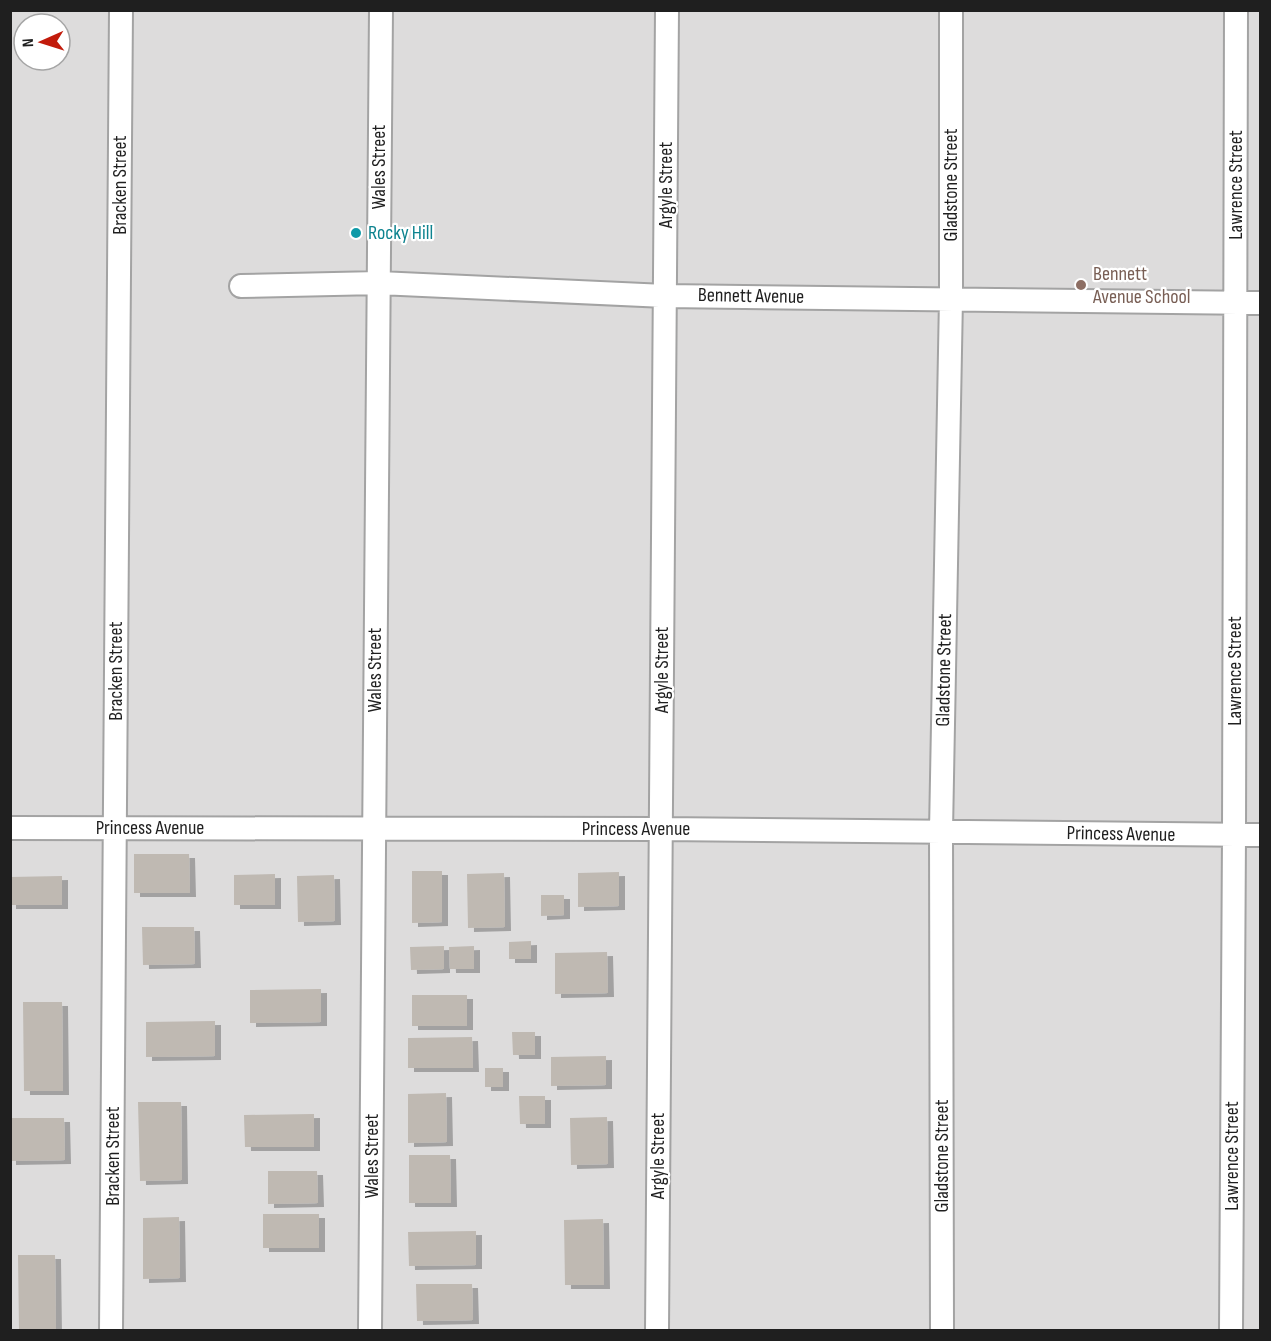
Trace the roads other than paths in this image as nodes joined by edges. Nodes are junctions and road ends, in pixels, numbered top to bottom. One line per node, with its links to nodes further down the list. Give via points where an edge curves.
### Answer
1 (121, 10): 13 (street, Bracken Street)
2 (381, 10): 6 (street, Wales Street)
3 (667, 10): 8 (street, Argyle Street)
4 (951, 10): 9 (street, Gladstone Street)
5 (1236, 10): 10 (street, Lawrence Street)
6 (379, 283): 7 (street, Bennett Avenue); 8 (street, Bennett Avenue); 14 (street, Wales Street)
7 (241, 286)
8 (665, 296): 9 (street, Bennett Avenue); 15 (street, Argyle Street)
9 (951, 298): 10 (street, Bennett Avenue); 16 (street, Gladstone Street)
10 (1236, 303): 11 (street, Bennett Avenue); 18 (street, Lawrence Street)
11 (1260, 303)
12 (10, 828): 13 (street, Princess Avenue)
13 (115, 828): 14 (street, Princess Avenue); 19 (street, Bracken Street)
14 (374, 829): 15 (street, Princess Avenue); 20 (street, Wales Street)
15 (661, 829): 16 (street, Princess Avenue); 21 (street, Argyle Street)
16 (941, 831): 18 (street, Princess Avenue); 22 (street, Gladstone Street)
17 (1260, 835): 18 (street, Princess Avenue)
18 (1234, 836): 23 (street, Lawrence Street)
19 (111, 1330)
20 (370, 1330)
21 (657, 1330)
22 (942, 1330)
23 (1231, 1330)

